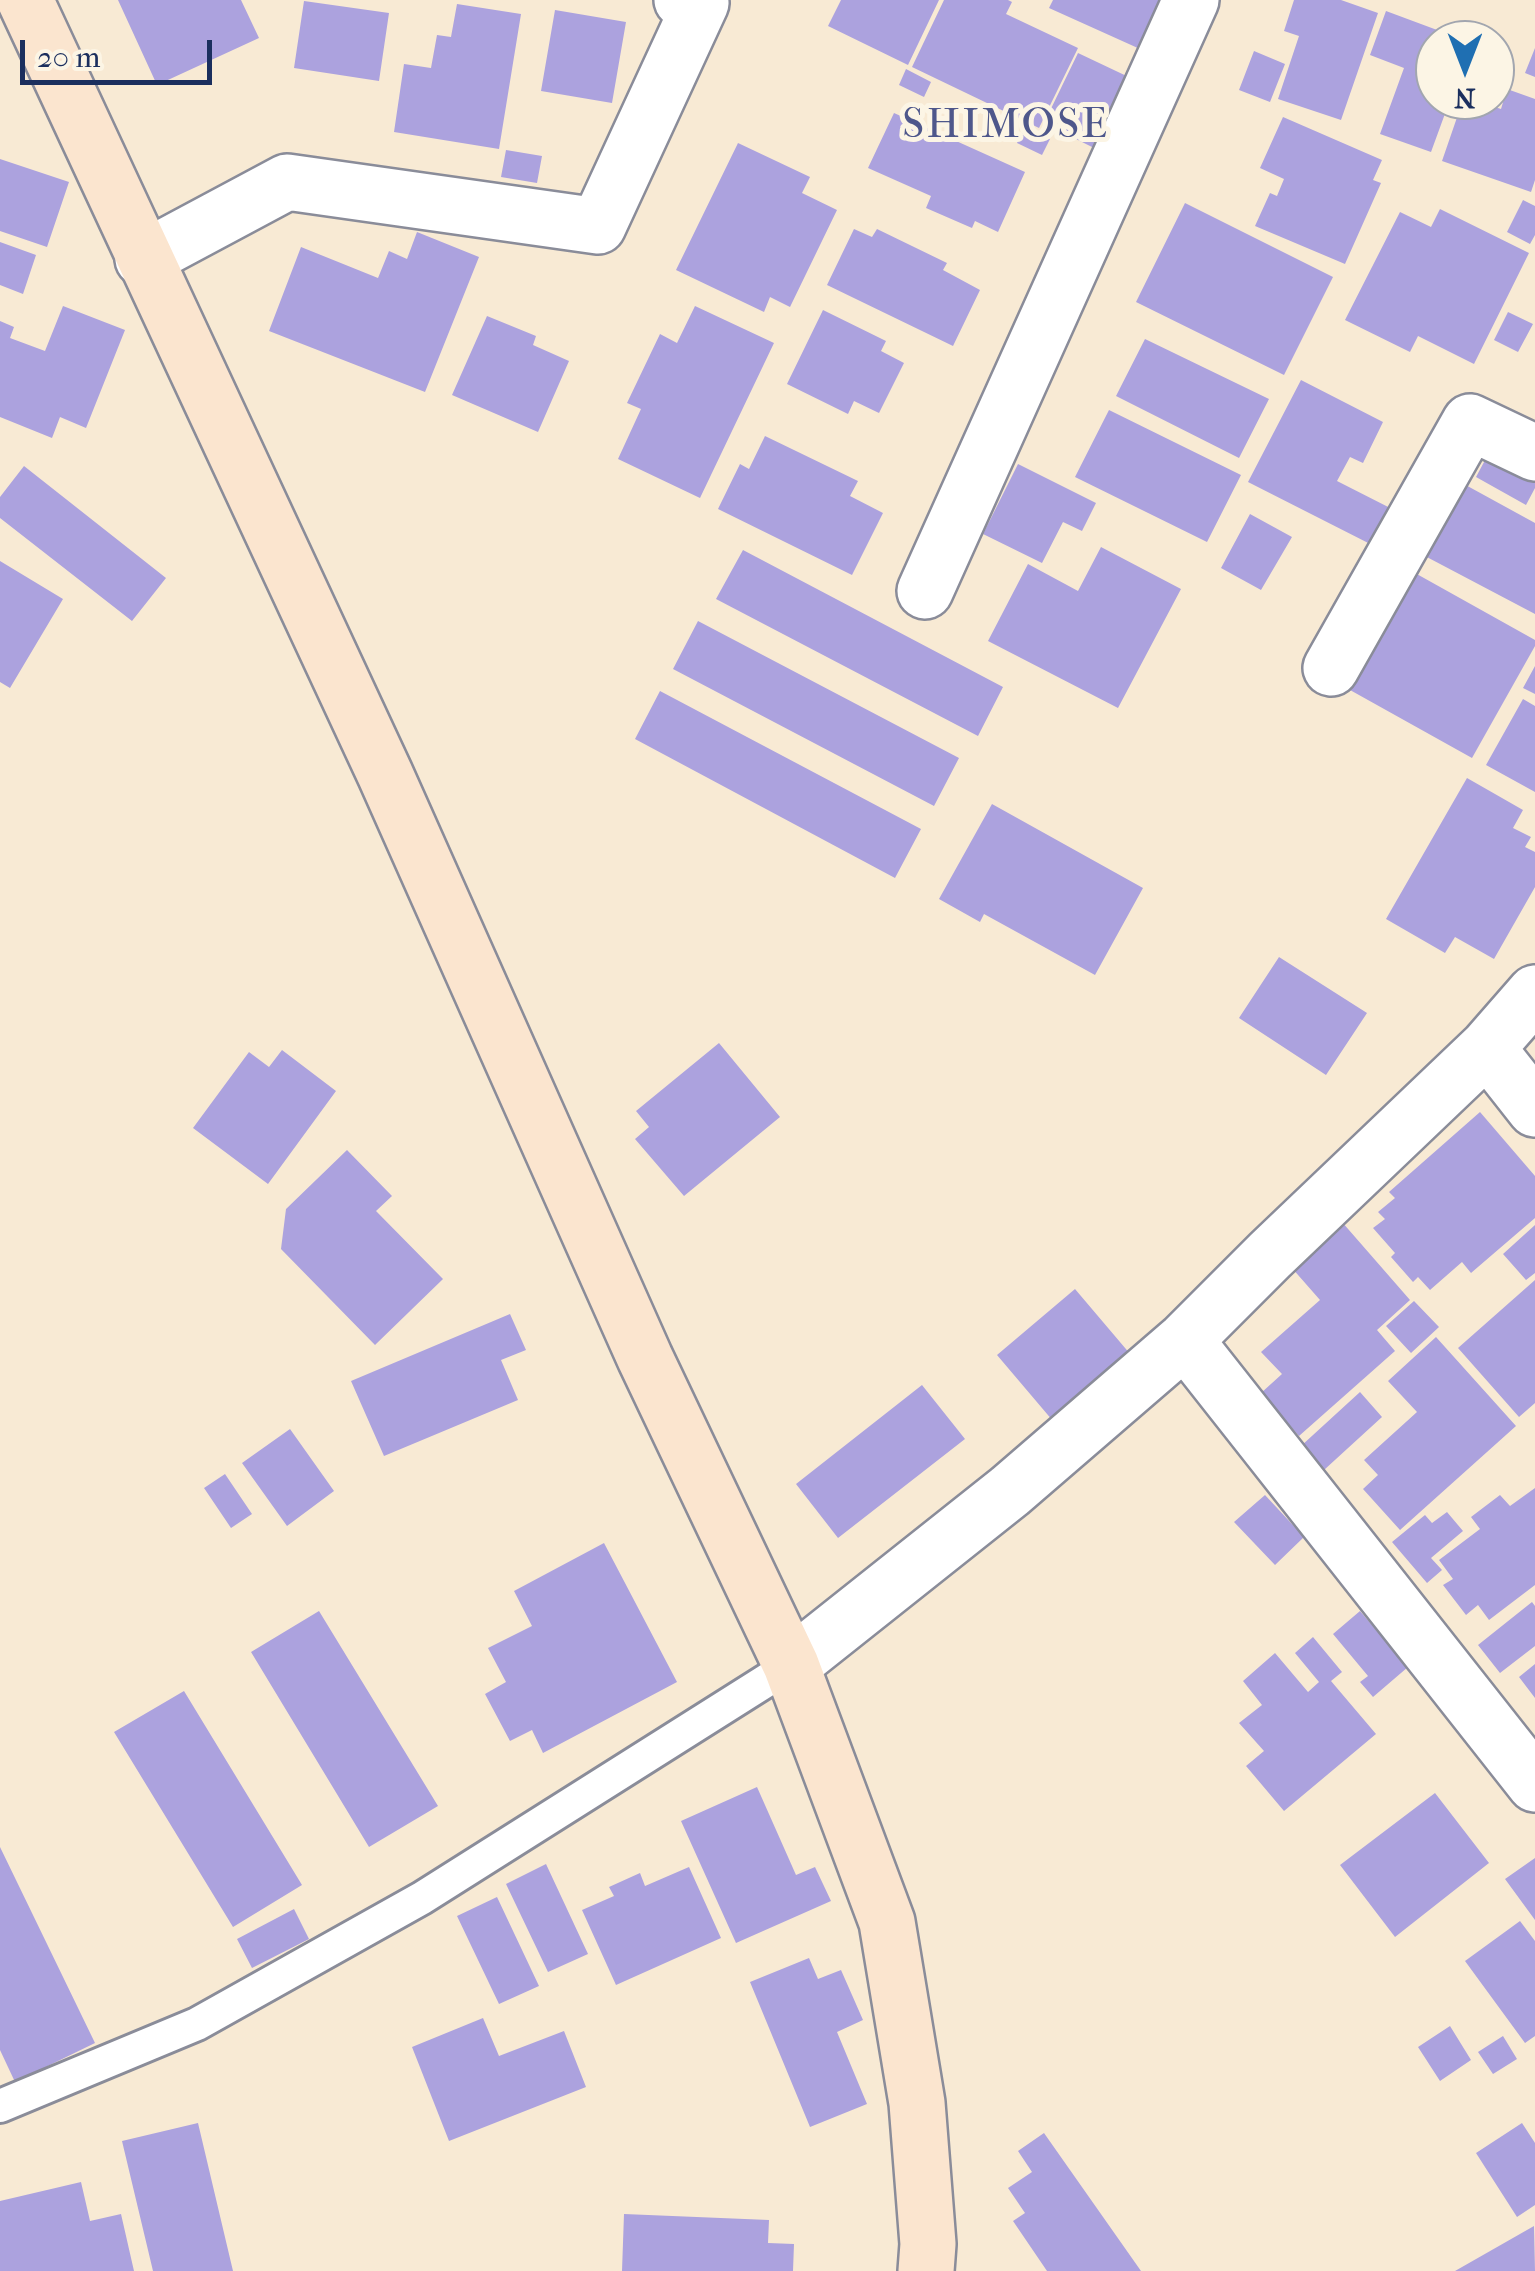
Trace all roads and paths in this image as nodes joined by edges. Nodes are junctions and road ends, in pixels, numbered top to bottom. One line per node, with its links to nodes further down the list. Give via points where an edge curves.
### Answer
1 (24, 0): 4 (street)
2 (682, 0): 4 (street, via 701,3 598,226 286,182)
3 (1191, 0): 6 (street)
4 (143, 259): 12 (street)
5 (1535, 453): 7 (street, via 1470,422)
6 (925, 591)
7 (1331, 668)
8 (1535, 993): 9 (street)
9 (1487, 1048): 10 (street); 11 (street)
10 (1535, 1109)
11 (1186, 1340): 12 (street, via 1010,1492); 13 (street)
12 (791, 1665): 14 (lane, via 422,1898 198,2024); 15 (street, via 887,1922 918,2103)
13 (1535, 1784)
14 (0, 2106)
15 (926, 2271)

